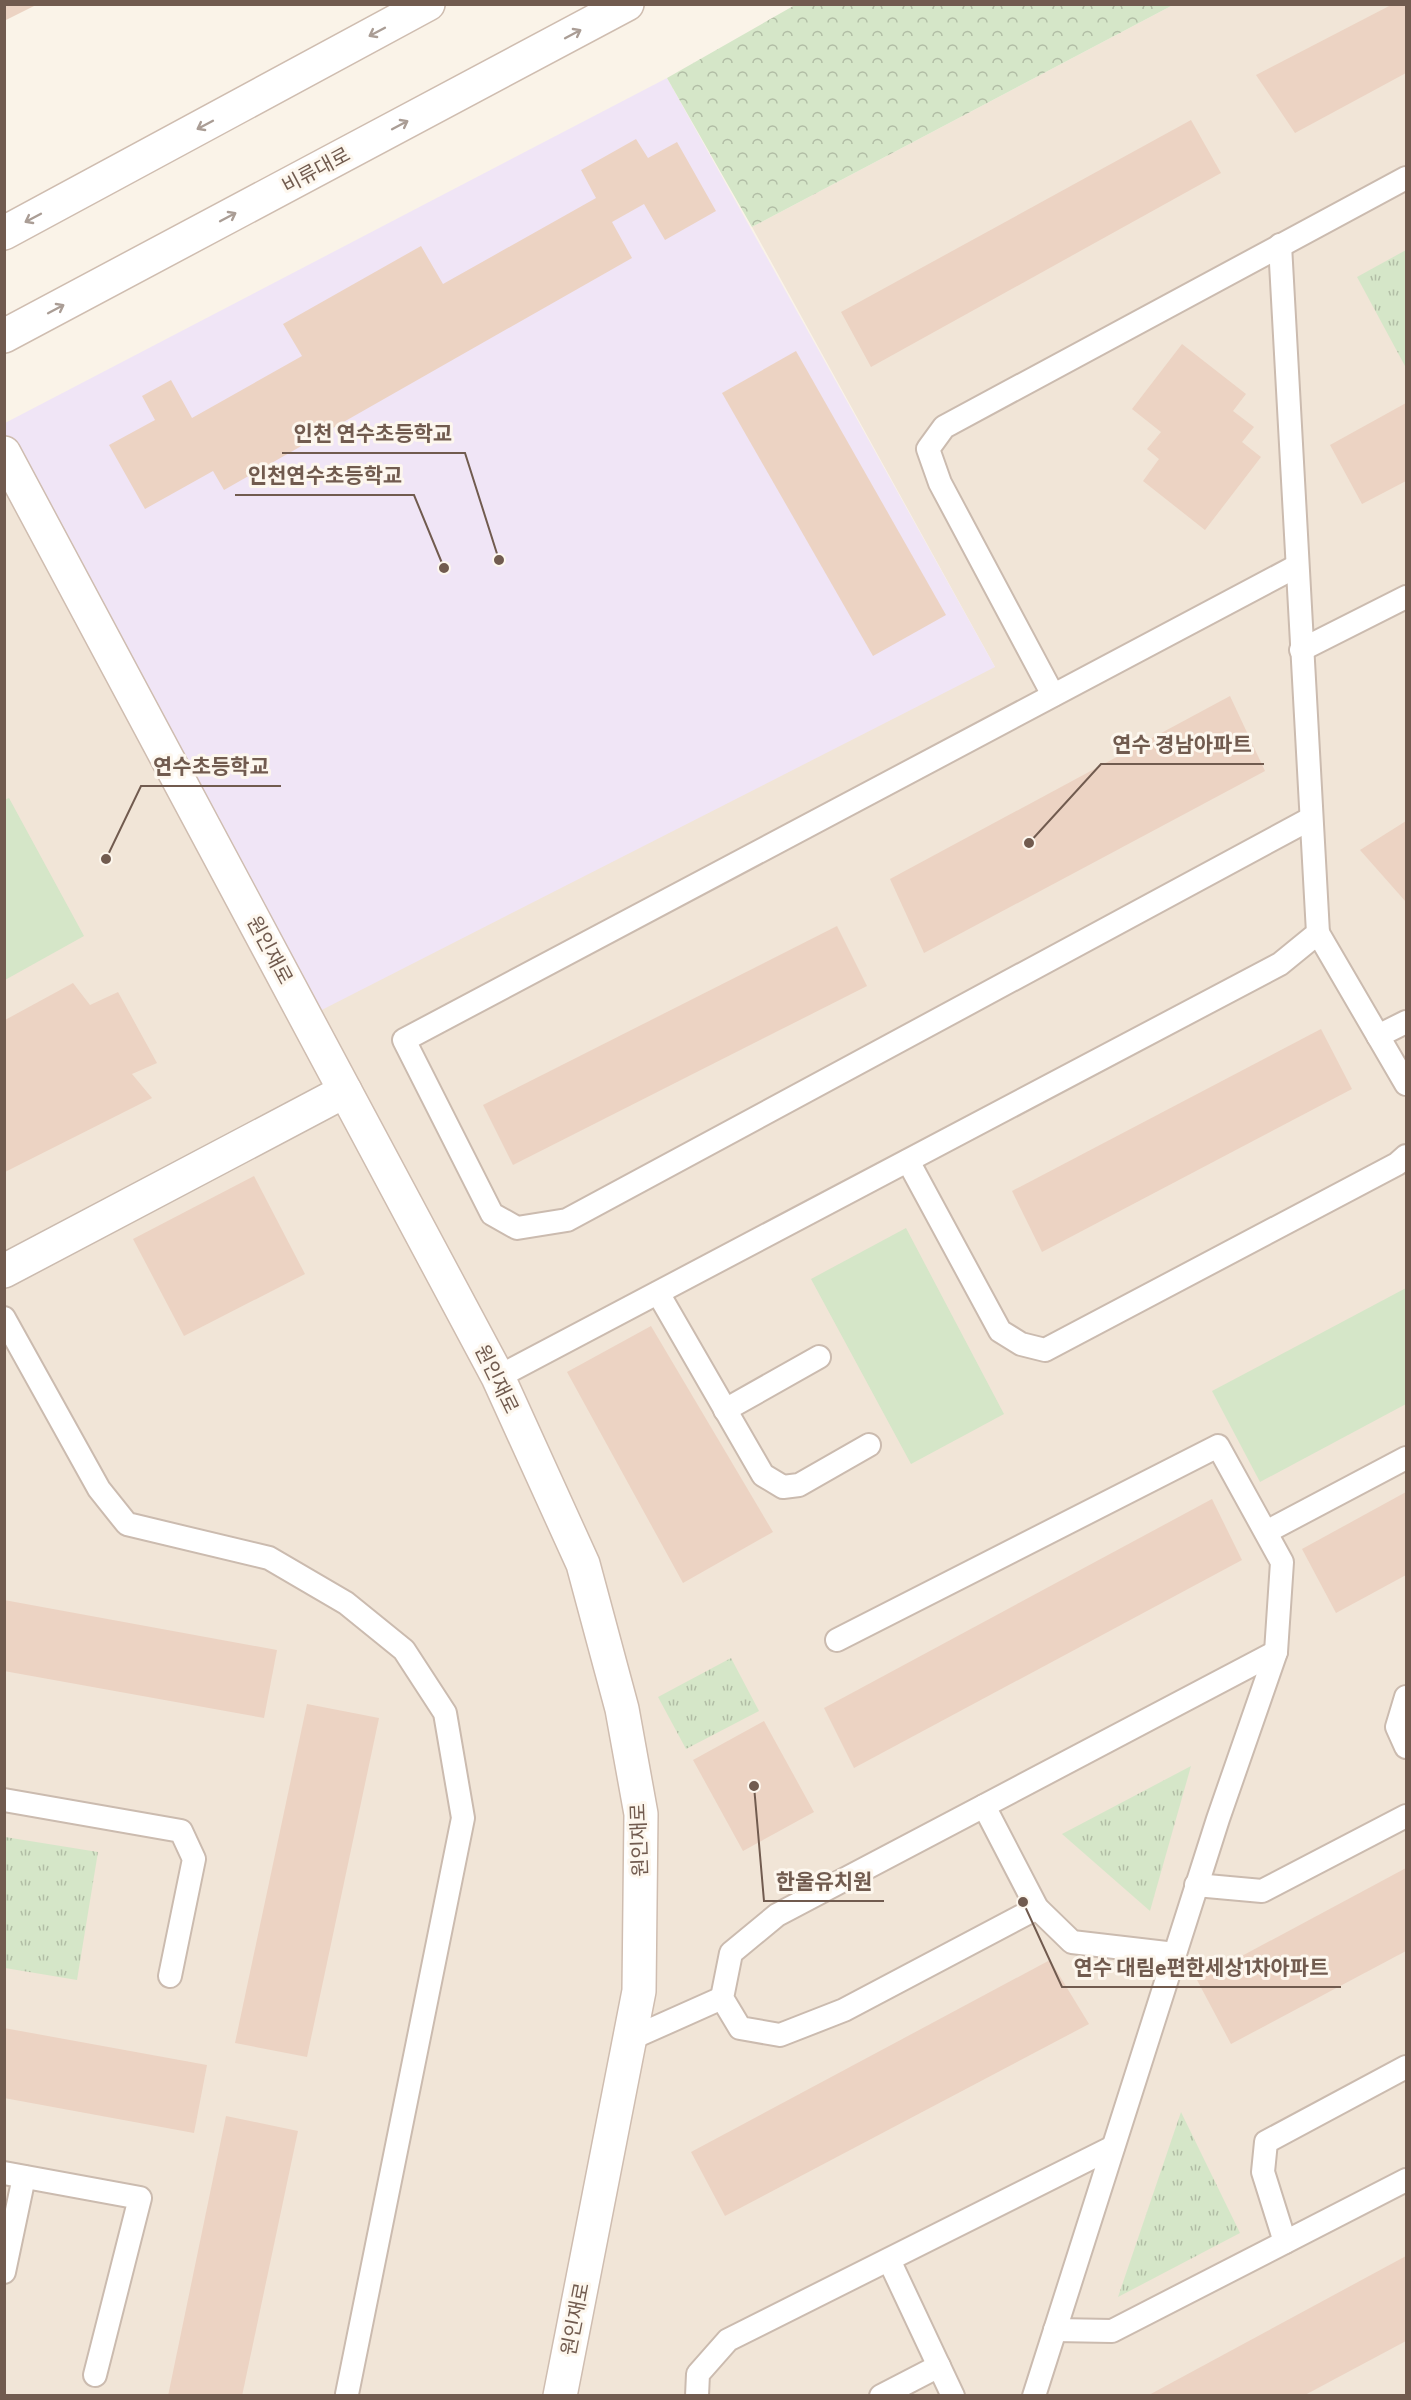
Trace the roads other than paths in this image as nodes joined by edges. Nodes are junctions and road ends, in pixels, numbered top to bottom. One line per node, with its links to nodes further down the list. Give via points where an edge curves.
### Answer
1 (428, 4): 4 (main road, one-way to 4)
2 (627, 4): 6 (main road, 비류대로, one-way to 2)
3 (1407, 178): 5 (lane)
4 (4, 233)
5 (1280, 245): 8 (lane); 11 (lane, via 944,428 928,449 940,483)
6 (4, 336)
7 (4, 453): 17 (main road, 원인재로)
8 (1297, 566): 10 (lane); 11 (lane)
9 (1407, 597): 10 (lane)
10 (1301, 650): 12 (lane)
11 (1053, 695): 12 (lane, via 404,1040 492,1214 517,1228 567,1220)
12 (1310, 819): 13 (lane)
13 (1318, 933): 15 (lane); 19 (lane, via 1280,964)
14 (1407, 1022): 15 (lane)
15 (1378, 1036): 16 (lane)
16 (1407, 1084)
17 (345, 1091): 20 (main road); 24 (main road, 원인재로)
18 (1407, 1156): 19 (lane, via 1045,1350 1021,1344 1000,1331)
19 (908, 1161): 21 (lane)
20 (4, 1271)
21 (658, 1293): 24 (lane); 25 (lane)
22 (4, 1318): 52 (lane, via 99,1489 127,1524 269,1558 346,1603 404,1650 445,1713 463,1818)
23 (819, 1357): 25 (lane)
24 (498, 1377): 41 (main road, 원인재로, via 583,1564 622,1709 641,1814 639,1990)
25 (725, 1410): 26 (lane, via 763,1475 783,1487 799,1485)
26 (869, 1445)
27 (1407, 1458): 28 (lane)
28 (1266, 1532): 29 (lane, via 1218,1446); 30 (lane, via 1282,1562)
29 (837, 1640)
30 (1276, 1652): 34 (lane); 36 (lane)
31 (1407, 1697): 32 (lane, via 1398,1727)
32 (1407, 1747)
33 (4, 1800): 39 (lane, via 182,1831 194,1859)
34 (984, 1806): 37 (lane); 40 (lane, via 777,1915 731,1953)
35 (1407, 1816): 36 (lane, via 1262,1890)
36 (1197, 1885): 38 (lane)
37 (1037, 1908): 38 (lane, via 1072,1942); 40 (lane, via 844,2010 780,2035 740,2028)
38 (1175, 1954): 43 (lane)
39 (170, 1976)
40 (722, 1998): 41 (lane)
41 (630, 2039): 53 (main road, 원인재로)
42 (1407, 2067): 46 (lane, via 1266,2142 1263,2172)
43 (1113, 2147): 47 (lane); 49 (lane)
44 (14, 2175): 48 (lane); 51 (lane, via 140,2198)
45 (1407, 2180): 46 (lane)
46 (1285, 2242): 49 (lane, via 1112,2331)
47 (889, 2260): 50 (lane); 54 (lane, via 729,2340 698,2374)
48 (4, 2272)
49 (1055, 2330): 57 (lane)
50 (939, 2366): 55 (lane); 56 (lane)
51 (95, 2375)
52 (347, 2394)
53 (560, 2396)
54 (697, 2396)
55 (881, 2396)
56 (953, 2396)
57 (1034, 2396)

